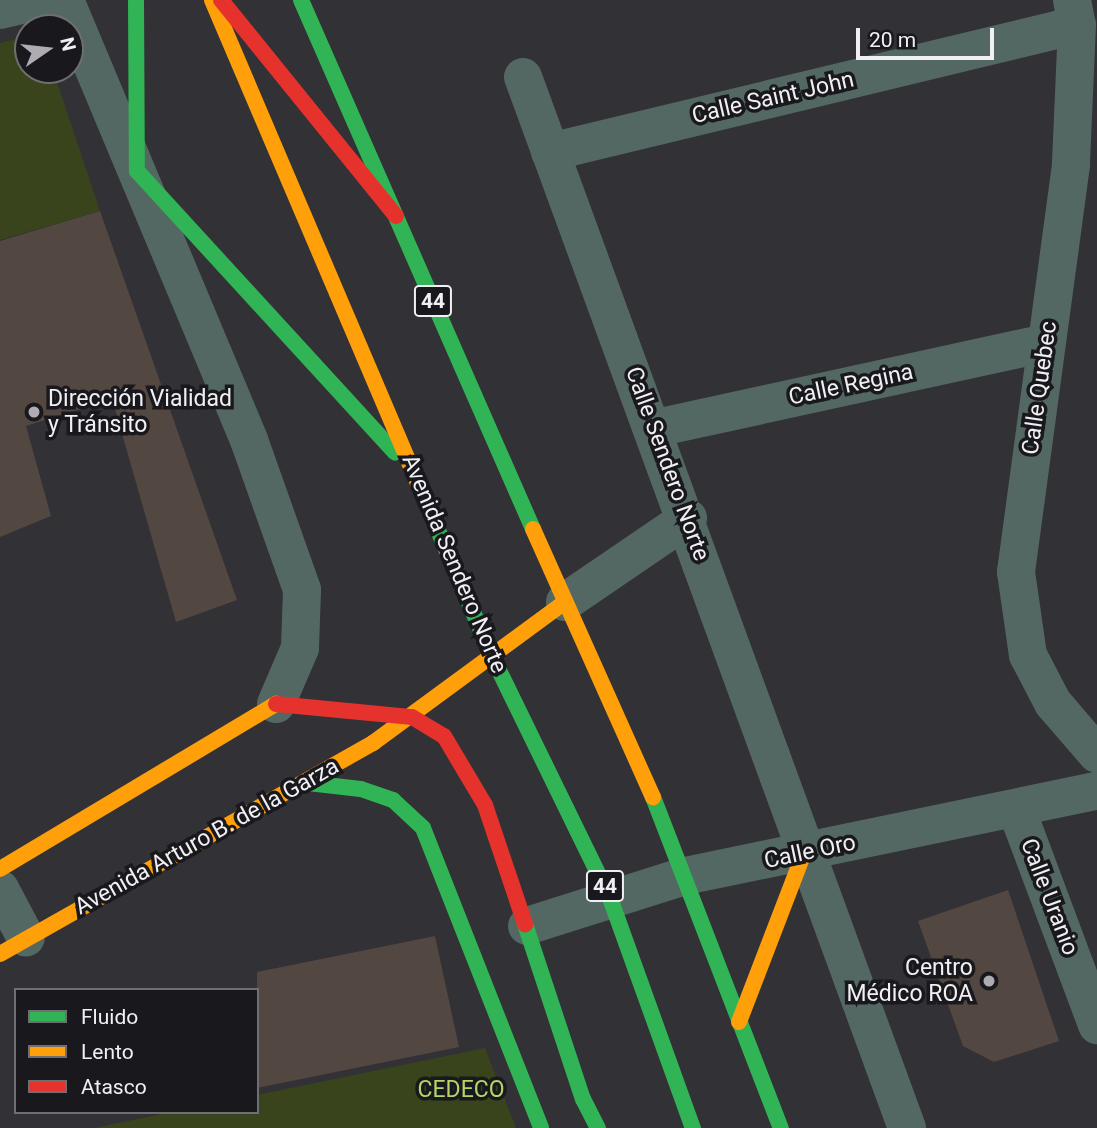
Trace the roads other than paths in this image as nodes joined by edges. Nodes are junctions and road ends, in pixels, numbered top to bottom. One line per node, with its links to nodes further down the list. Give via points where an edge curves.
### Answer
1 (43, 0): 7 (street)
2 (65, 0): 11 (street)
3 (136, 0): 11 (main road)
4 (212, 0): 15 (main road, Avenida Sendero Norte / 44)
5 (221, 0): 12 (main road)
6 (301, 0): 12 (main road, 44)
7 (0, 10)
8 (1075, 13): 10 (street, Calle Saint John); 13 (street, Calle Quebec, via 1071,165)
9 (523, 77): 10 (street, Calle Sendero Norte)
10 (550, 152): 14 (street, Calle Sendero Norte)
11 (137, 171): 15 (main road); 19 (street, via 249,440 302,590 300,648)
12 (396, 216): 17 (main road, 44)
13 (1046, 343): 14 (street, Calle Regina); 21 (street, Calle Quebec, via 1016,572 1019,624 1028,655 1053,703)
14 (656, 428): 16 (street, Calle Sendero Norte)
15 (415, 475): 18 (main road, Avenida Sendero Norte / 44)
16 (688, 518): 17 (street); 25 (street, Calle Sendero Norte)
17 (565, 602): 18 (main road); 27 (main road, 44, via 634,747)
18 (492, 656): 20 (main road, Avenida Arturo B. de la Garza); 29 (main road, Avenida Sendero Norte / 44)
19 (276, 704): 20 (main road); 26 (main road)
20 (412, 717): 22 (main road, Avenida Arturo B. de la Garza); 30 (main road, via 444,736 485,805)
21 (1097, 754)
22 (308, 783): 31 (main road, Avenida Arturo B. de la Garza); 34 (main road, via 361,789 393,800 423,828)
23 (1097, 791): 24 (street, Calle Oro)
24 (1016, 808): 25 (street, Calle Oro); 33 (street, Calle Uranio)
25 (804, 853): 27 (street, Calle Oro); 32 (main road); 38 (street)
26 (0, 869)
27 (685, 876): 29 (street, Calle Oro); 32 (main road, 44)
28 (0, 889): 31 (street)
29 (610, 898): 30 (street, Calle Oro); 36 (main road, Avenida Sendero Norte / 44)
30 (527, 926): 35 (main road, via 583,1100)
31 (13, 946)
32 (739, 1022): 37 (main road, 44)
33 (1097, 1025)
34 (541, 1128)
35 (598, 1128)
36 (693, 1128)
37 (781, 1128)
38 (907, 1128)

